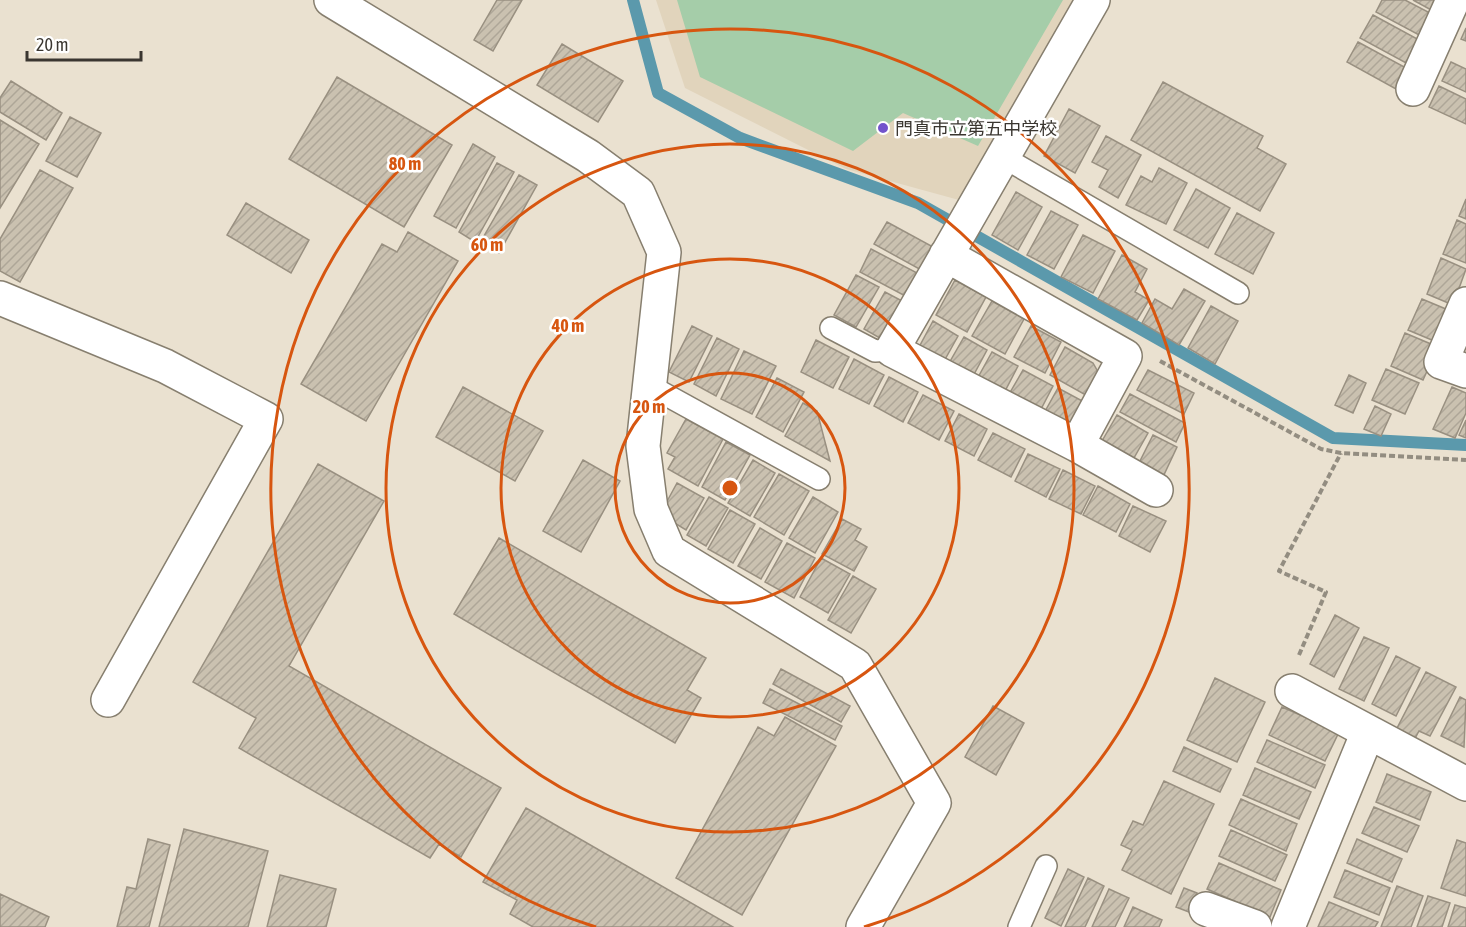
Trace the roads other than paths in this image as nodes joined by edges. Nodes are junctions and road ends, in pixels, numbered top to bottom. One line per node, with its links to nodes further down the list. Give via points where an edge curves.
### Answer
1 (331, 0): 13 (street, via 588,156 638,193 664,252)
2 (1093, 0): 5 (street)
3 (1452, 0): 4 (street)
4 (1413, 89)
5 (1003, 157): 6 (street); 7 (lane)
6 (956, 239): 11 (street); 14 (street, via 1125,356)
7 (1238, 293)
8 (0, 298): 18 (street, via 165,366 266,419)
9 (1466, 304): 12 (street, via 1441,362)
10 (831, 328): 11 (lane, via 875,351)
11 (892, 350): 14 (street)
12 (1466, 371)
13 (650, 386): 15 (lane); 23 (street, via 644,446 646,467 651,508 669,551 855,665 934,803)
14 (1077, 445): 16 (street)
15 (819, 479)
16 (1156, 490)
17 (1292, 691): 19 (street)
18 (108, 700)
19 (1368, 732): 20 (street); 26 (street)
20 (1466, 784)
21 (1046, 866): 24 (lane)
22 (1206, 909): 25 (street)
23 (863, 927)
24 (1019, 927)
25 (1255, 927)
26 (1288, 927)

